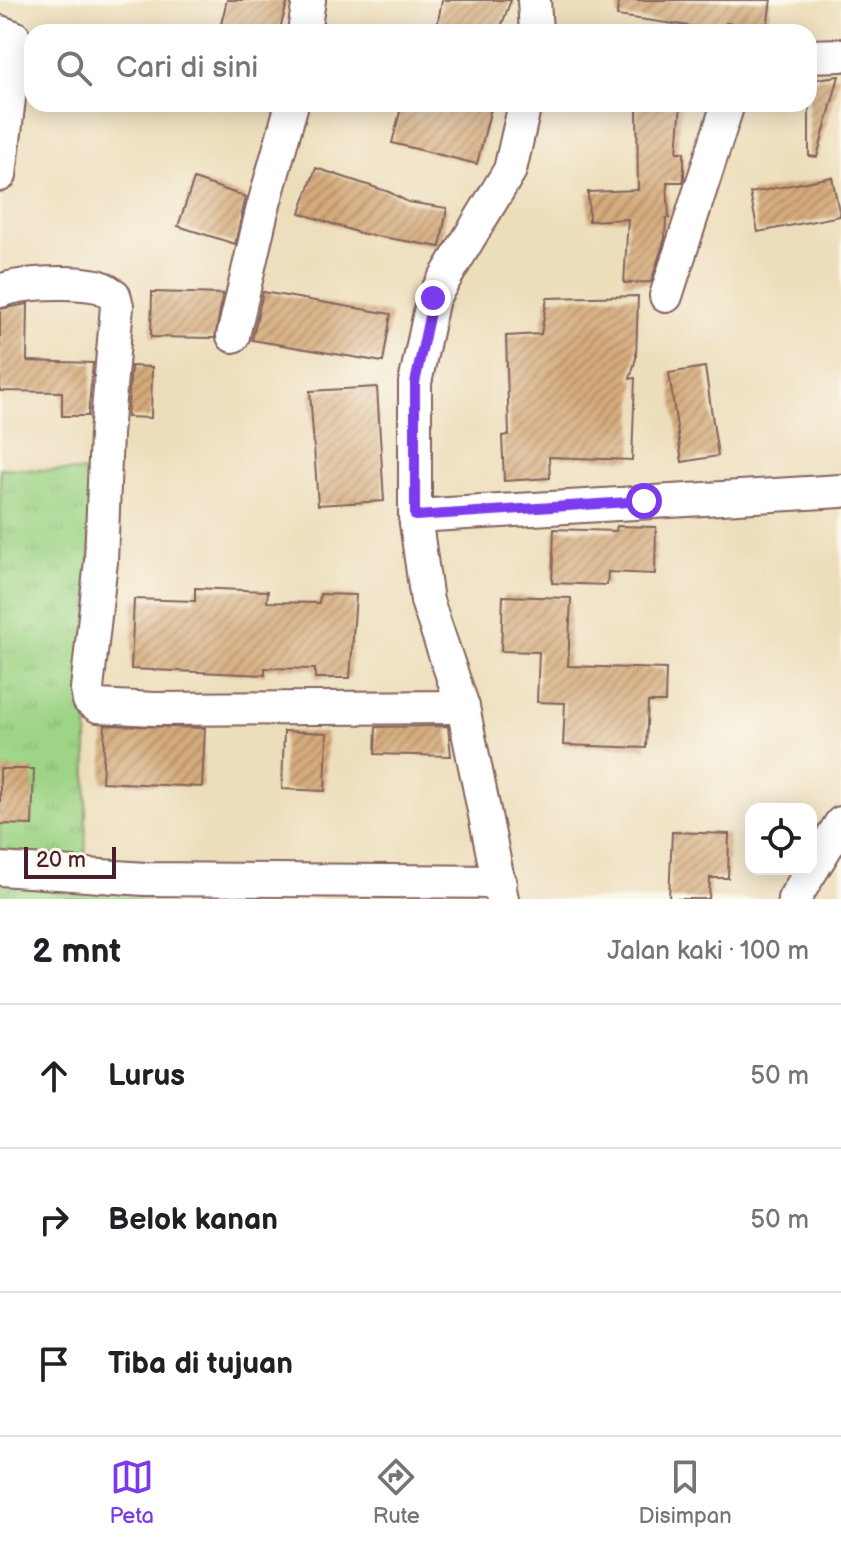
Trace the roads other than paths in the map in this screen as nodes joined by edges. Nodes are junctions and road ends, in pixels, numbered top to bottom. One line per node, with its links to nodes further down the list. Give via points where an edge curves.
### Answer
1 (309, 0): 3 (street)
2 (534, 0): 4 (street)
3 (305, 24)
4 (536, 24)
5 (0, 32): 11 (street, via 14,37 15,47)
6 (841, 55): 7 (street)
7 (817, 56)
8 (290, 112): 14 (street)
9 (523, 112): 16 (street, via 510,170 433,298 415,383)
10 (725, 112): 13 (street)
11 (0, 175)
12 (0, 291): 17 (street, via 100,286 114,295 117,306 89,700 98,706 154,709)
13 (666, 296)
14 (233, 336)
15 (841, 491): 16 (street)
16 (415, 516): 17 (street, via 427,601)
17 (463, 707): 20 (street)
18 (841, 823): 21 (street)
19 (0, 869): 20 (street)
20 (501, 891)
21 (794, 899)

